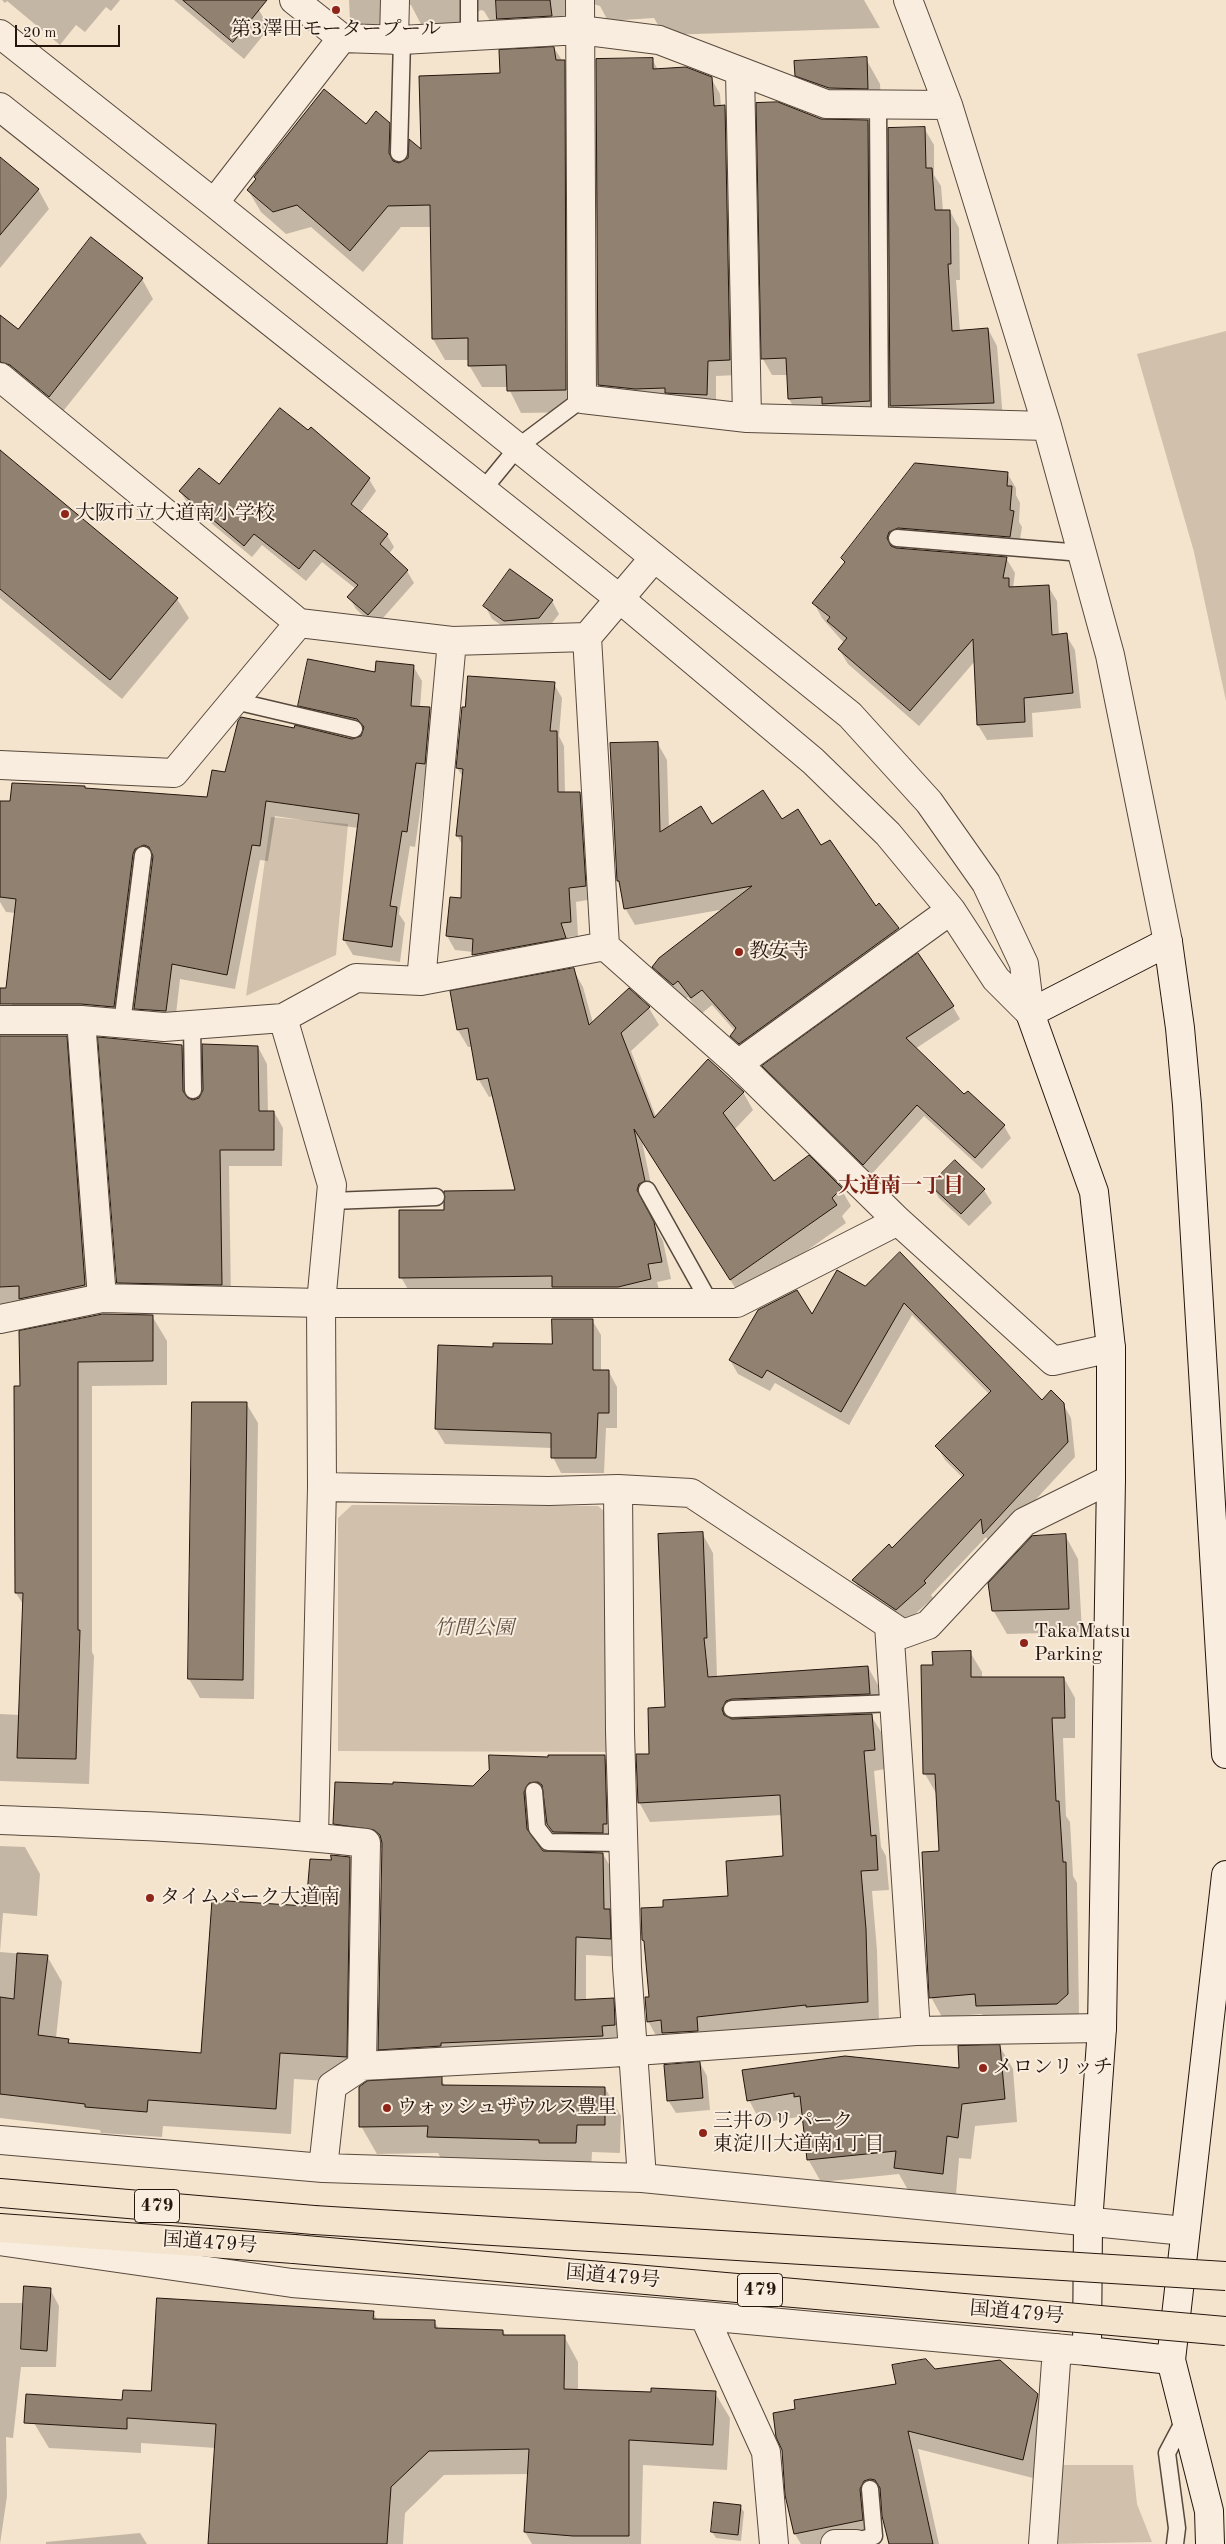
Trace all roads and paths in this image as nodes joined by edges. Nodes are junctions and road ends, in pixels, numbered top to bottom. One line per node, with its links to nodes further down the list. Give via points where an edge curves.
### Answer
1 (294, 0): 9 (street)
2 (395, 0): 10 (street)
3 (470, 0): 8 (lane)
4 (580, 0): 6 (street)
5 (908, 0): 13 (street)
6 (580, 30): 8 (street); 11 (street, via 659,40); 18 (street)
7 (0, 34): 16 (street)
8 (470, 36): 10 (street)
9 (342, 38): 10 (street); 16 (street)
10 (398, 40): 15 (lane)
11 (740, 72): 12 (street, via 826,104); 19 (street)
12 (878, 104): 13 (street); 20 (lane)
13 (948, 105): 21 (street)
14 (0, 107): 23 (street)
15 (399, 153)
16 (214, 203): 22 (street)
17 (0, 377): 28 (street)
18 (582, 399): 19 (street); 22 (lane)
19 (747, 418): 20 (street)
20 (880, 422): 21 (street)
21 (1047, 426): 25 (street)
22 (518, 447): 23 (lane); 26 (street)
23 (482, 491): 27 (street)
24 (897, 538): 25 (lane)
25 (1082, 553): 36 (street, via 1110,655)
26 (654, 558): 27 (street); 39 (street, via 850,715 929,802 986,882 1024,964)
27 (620, 599): 29 (street); 35 (street, via 813,761 888,834)
28 (299, 623): 30 (street); 31 (street)
29 (587, 637): 30 (street); 37 (street)
30 (452, 641): 38 (street)
31 (235, 701): 32 (lane); 33 (street, via 174,773)
32 (354, 728)
33 (0, 764)
34 (143, 855): 43 (lane)
35 (951, 910): 39 (street, via 996,979); 45 (street)
36 (1168, 942): 39 (street); 62 (street, via 1187,1105)
37 (605, 946): 38 (street); 45 (street)
38 (421, 981): 40 (street, via 356,978)
39 (1030, 1013): 55 (street, via 1094,1192)
40 (283, 1018): 44 (street); 49 (street, via 332,1185)
41 (0, 1020): 42 (street)
42 (81, 1020): 43 (street); 51 (street)
43 (122, 1024): 44 (street)
44 (192, 1025): 46 (lane)
45 (738, 1064): 50 (street)
46 (193, 1090)
47 (647, 1190): 53 (lane)
48 (436, 1197): 49 (lane)
49 (331, 1201): 52 (street)
50 (898, 1221): 53 (street, via 737,1303); 55 (street, via 1052,1361)
51 (102, 1298): 52 (street); 54 (street)
52 (322, 1303): 53 (street); 57 (street)
53 (710, 1303)
54 (0, 1320)
55 (1111, 1348): 56 (street)
56 (1111, 1479): 59 (street, via 1024,1522 928,1625 903,1634); 68 (street)
57 (322, 1487): 58 (street); 65 (street)
58 (618, 1489): 59 (street, via 691,1493); 66 (street)
59 (889, 1624): 60 (street)
60 (895, 1704): 61 (lane); 69 (street)
61 (732, 1709)
62 (1226, 1754)
63 (534, 1791): 66 (lane, via 537,1828 548,1842)
64 (0, 1820): 65 (street, via 142,1825)
65 (314, 1837): 71 (street, via 366,1843)
66 (623, 1842): 70 (street)
67 (1226, 1875): 78 (street)
68 (1102, 2028): 69 (street); 76 (street)
69 (916, 2031): 70 (street)
70 (633, 2051): 71 (street); 74 (street)
71 (362, 2066): 73 (street, via 332,2086)
72 (0, 2140): 73 (street)
73 (323, 2168): 74 (street)
74 (642, 2178): 76 (street)
75 (0, 2192): 80 (highway, 国道479号 / 479, bridge, via 314,2220)
76 (1088, 2222): 78 (street); 84 (street)
77 (0, 2228): 82 (highway, 国道479号 / 479, bridge, via 294,2250)
78 (1185, 2231): 85 (street)
79 (0, 2241): 81 (street, via 292,2283)
80 (1226, 2276)
81 (704, 2316): 83 (street); 89 (street, via 766,2452)
82 (1226, 2331)
83 (1057, 2348): 84 (street); 90 (street)
84 (1087, 2351): 85 (street)
85 (1171, 2360): 86 (street)
86 (1186, 2417): 91 (lane, via 1167,2453 1177,2528); 92 (street, via 1209,2511)
87 (870, 2489): 88 (lane, via 874,2536)
88 (848, 2543)
89 (774, 2544)
90 (1043, 2544)
91 (1175, 2544)
92 (1210, 2544)

